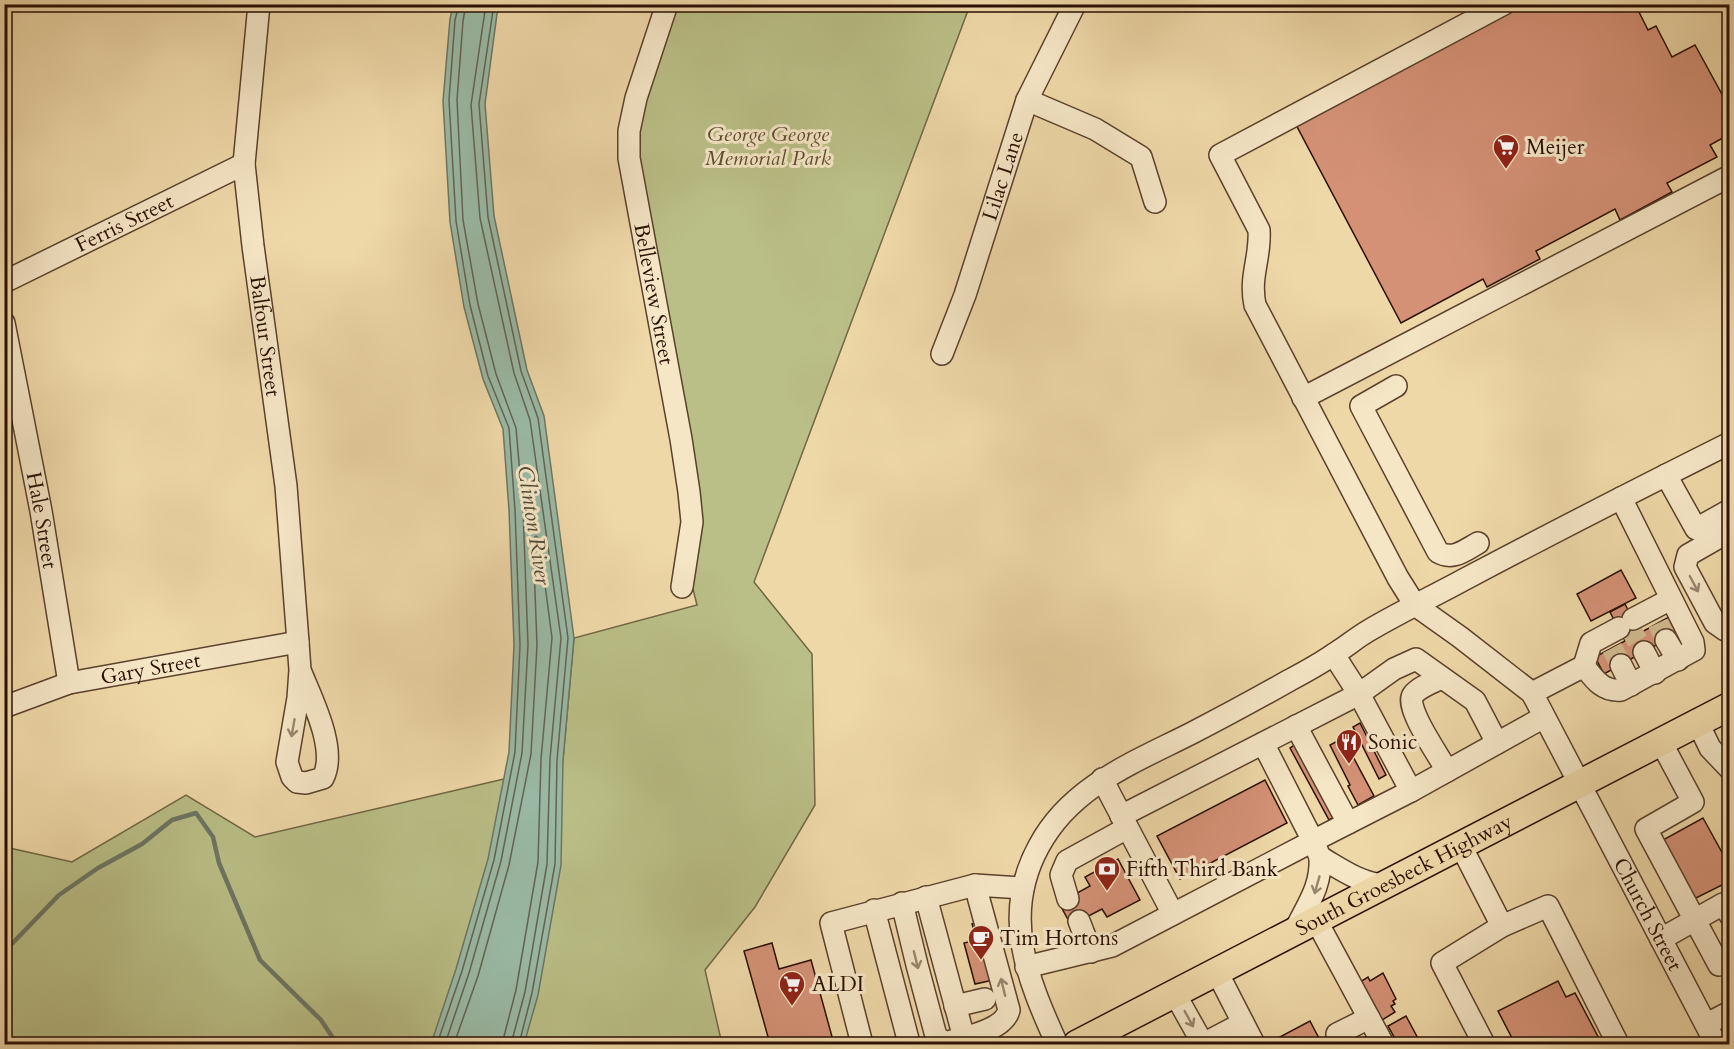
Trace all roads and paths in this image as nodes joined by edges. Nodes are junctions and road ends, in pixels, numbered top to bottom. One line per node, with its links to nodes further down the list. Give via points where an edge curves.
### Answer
1 (259, 4): 6 (street, Balfour Street)
2 (667, 4): 20 (street, Belleview Street, via 636,98 628,158 689,492 692,522)
3 (1076, 4): 5 (street, Lilac Lane)
4 (1504, 4): 13 (street, via 1220,155 1259,230 1252,277 1255,305)
5 (1027, 100): 8 (street, via 1095,129 1141,156); 11 (street, Lilac Lane)
6 (244, 164): 9 (street, Ferris Street); 25 (street, Balfour Street, via 286,486)
7 (1730, 176): 13 (street)
8 (1155, 202)
9 (4, 282)
10 (4, 323): 31 (street, Hale Street, via 41,511)
11 (942, 354)
12 (1396, 386): 19 (street, via 1361,406 1366,416 1438,552 1453,556)
13 (1303, 398): 22 (street)
14 (1730, 443): 15 (street)
15 (1666, 475): 16 (street); 17 (street, via 1696,529)
16 (1621, 498): 21 (street); 22 (street)
17 (1730, 510)
18 (1730, 531): 23 (street, one-way to 23, via 1688,555 1685,567 1715,622)
19 (1478, 543)
20 (682, 587)
21 (1671, 599): 24 (street); 29 (street, via 1695,646 1691,653)
22 (1415, 605): 26 (street); 32 (street)
23 (1727, 628)
24 (1634, 637): 27 (street, via 1591,643); 29 (street); 29 (street)
25 (298, 642): 28 (street, Balfour Street); 31 (street, Gary Street)
26 (1334, 655): 33 (street); 44 (street)
27 (1584, 666): 29 (street, via 1598,683 1617,691); 32 (street)
28 (300, 670)
29 (1654, 673)
30 (1442, 678): 33 (street, via 1416,659); 41 (street, via 1474,701); 43 (street, via 1414,692 1411,699 1413,712)
31 (69, 683): 35 (street, Gary Street)
32 (1532, 693): 36 (street, Church Street)
33 (1359, 694): 38 (street); 46 (street)
34 (1730, 706): 37 (main road, South Groesbeck Highway)
35 (4, 707)
36 (1544, 717): 41 (street); 45 (street, Church Street)
37 (1698, 723): 39 (main road, South Groesbeck Highway); 42 (street, via 1710,748)
38 (1296, 726): 40 (street); 48 (street)
39 (1661, 742): 45 (main road, South Groesbeck Highway); 60 (street, via 1693,802 1646,829)
40 (1263, 743): 47 (street); 50 (street)
41 (1497, 743): 43 (street)
42 (1730, 770)
43 (1447, 771): 46 (street)
44 (1102, 779): 47 (street); 53 (street, via 1053,822 1028,868)
45 (1579, 784): 49 (main road, South Groesbeck Highway); 64 (street, Church Street)
46 (1411, 791): 48 (street)
47 (1124, 822): 55 (street, via 1067,861 1061,875); 58 (street)
48 (1348, 823): 50 (street)
49 (1461, 846): 52 (main road, South Groesbeck Highway); 63 (street)
50 (1316, 849): 52 (street, via 1362,880); 58 (street); 62 (street, one-way to 62, via 1320,868)
51 (975, 885): 53 (street); 54 (street); 76 (street, one-way to 51, via 1000,1023 1009,1010)
52 (1385, 885): 62 (main road, South Groesbeck Highway)
53 (1023, 888): 67 (street, via 1019,926)
54 (926, 897): 56 (street); 71 (street)
55 (1068, 898)
56 (902, 903): 57 (street); 76 (street, one-way to 76, via 936,1036 944,1043)
57 (874, 910): 77 (street, via 831,923); 78 (street, via 909,1043)
58 (1173, 914): 65 (street, via 1112,946)
59 (1730, 915): 60 (street, via 1723,904)
60 (1694, 920): 64 (street); 66 (street, via 1719,964)
61 (1078, 921): 65 (street)
62 (1305, 926): 68 (main road, South Groesbeck Highway); 73 (street)
63 (1502, 927): 85 (street, via 1442,963); 86 (street, via 1548,906)
64 (1661, 939): 75 (street, Church Street)
65 (1091, 951): 67 (street)
66 (1730, 959)
67 (1026, 967): 79 (street)
68 (1217, 972): 69 (main road, South Groesbeck Highway); 74 (street)
69 (1175, 994): 80 (main road, South Groesbeck Highway); 81 (street, one-way to 81)
70 (985, 999): 71 (street)
71 (955, 1006): 76 (street)
72 (1730, 1012): 75 (street)
73 (1368, 1018): 83 (street, via 1337,1035); 84 (street)
74 (1243, 1023): 81 (street); 82 (street)
75 (1707, 1024): 87 (street, Church Street)
76 (964, 1038)
77 (862, 1044)
78 (904, 1044)
79 (1057, 1044)
80 (1077, 1044)
81 (1203, 1044)
82 (1254, 1044)
83 (1342, 1044)
84 (1383, 1044)
85 (1484, 1044)
86 (1618, 1044)
87 (1716, 1044)

